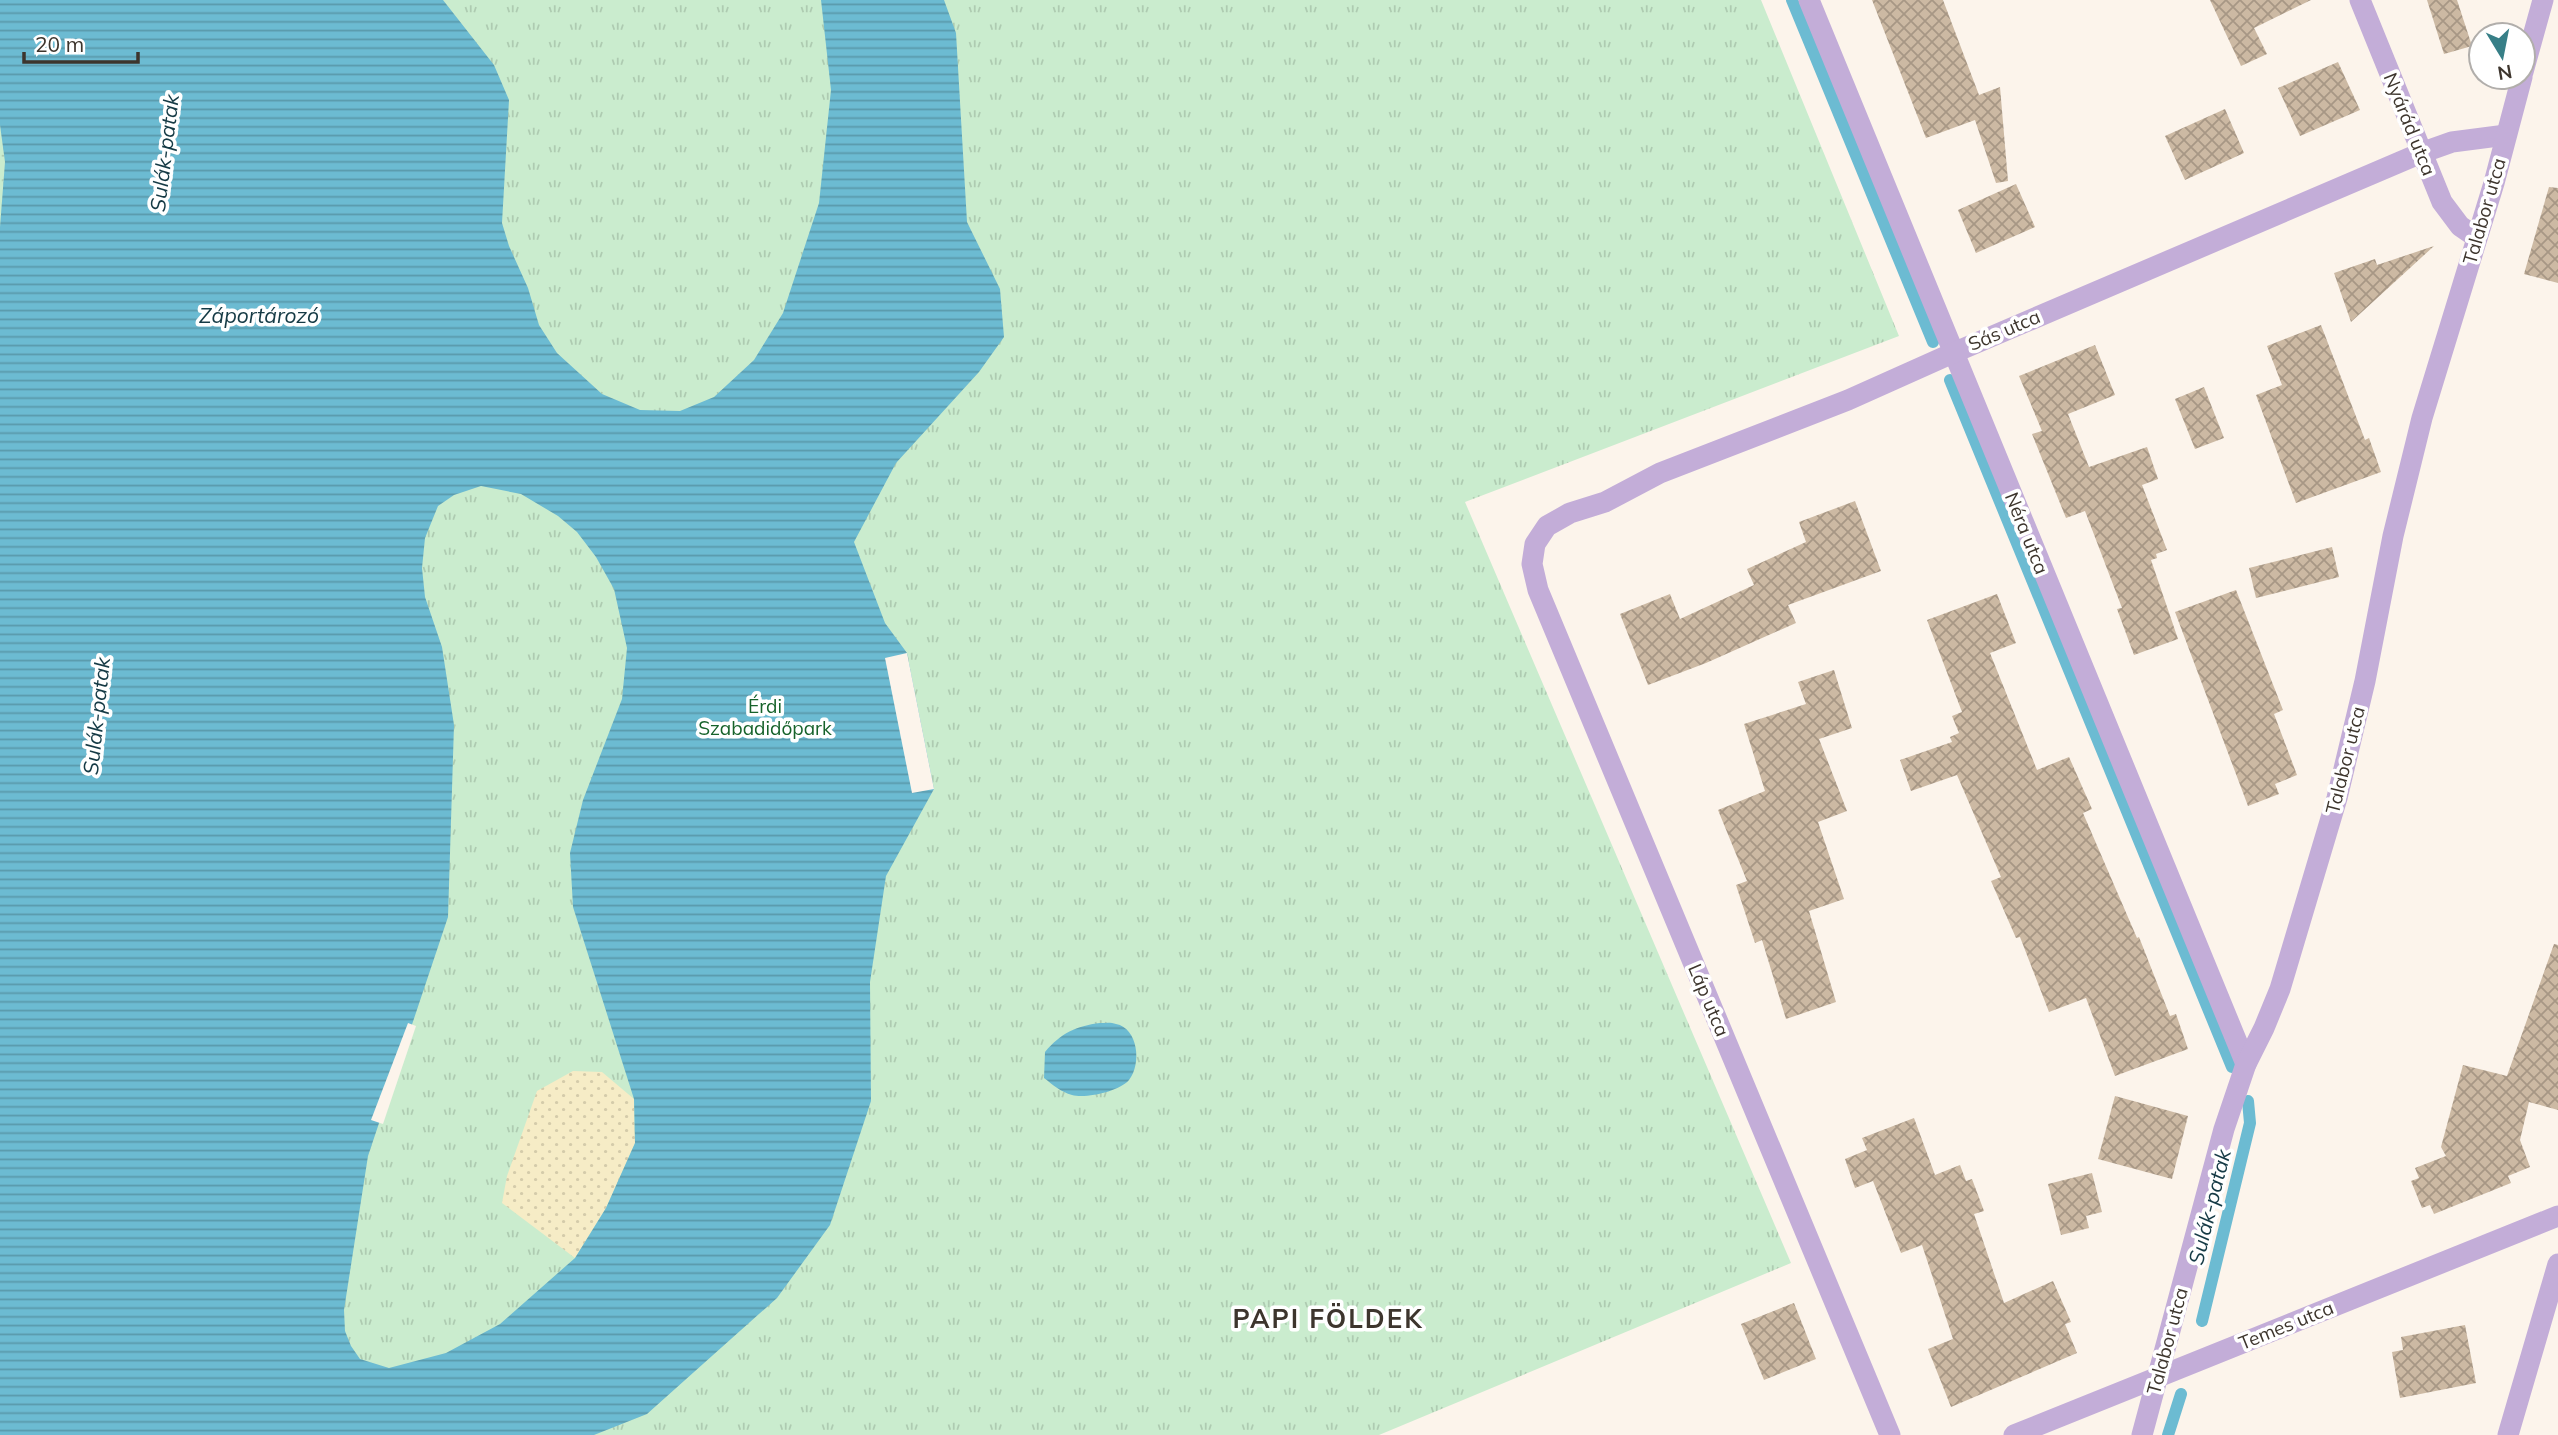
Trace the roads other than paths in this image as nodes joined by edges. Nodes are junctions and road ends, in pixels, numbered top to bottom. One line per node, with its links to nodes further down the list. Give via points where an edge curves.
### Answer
1 (1809, 0): 9 (street, Néra utca)
2 (2360, 0): 7 (street, Nyárád utca)
3 (2543, 0): 4 (street, Talabor utca)
4 (2537, 21)
5 (2518, 91): 6 (street, Talabor utca)
6 (2506, 135): 7 (street, Sás utca, via 2452,142); 8 (street, Talabor utca)
7 (2421, 153): 8 (street, Nyárád utca, via 2442,202 2460,226); 9 (street, Sás utca)
8 (2476, 237): 11 (street, Talabor utca, via 2419,431 2337,798 2280,989)
9 (1952, 352): 10 (street, Sás utca, via 1848,400 1570,513 1547,526 1535,544); 11 (street, Néra utca)
10 (1532, 564): 15 (street, Láp utca, via 1538,590)
11 (2246, 1064): 14 (street, Talabor utca, via 2224,1129)
12 (2558, 1216): 14 (street, Temes utca)
13 (2558, 1264): 18 (street)
14 (2159, 1375): 16 (street, Temes utca); 17 (street, Talabor utca)
15 (1890, 1435)
16 (2014, 1435)
17 (2142, 1435)
18 (2508, 1435)

